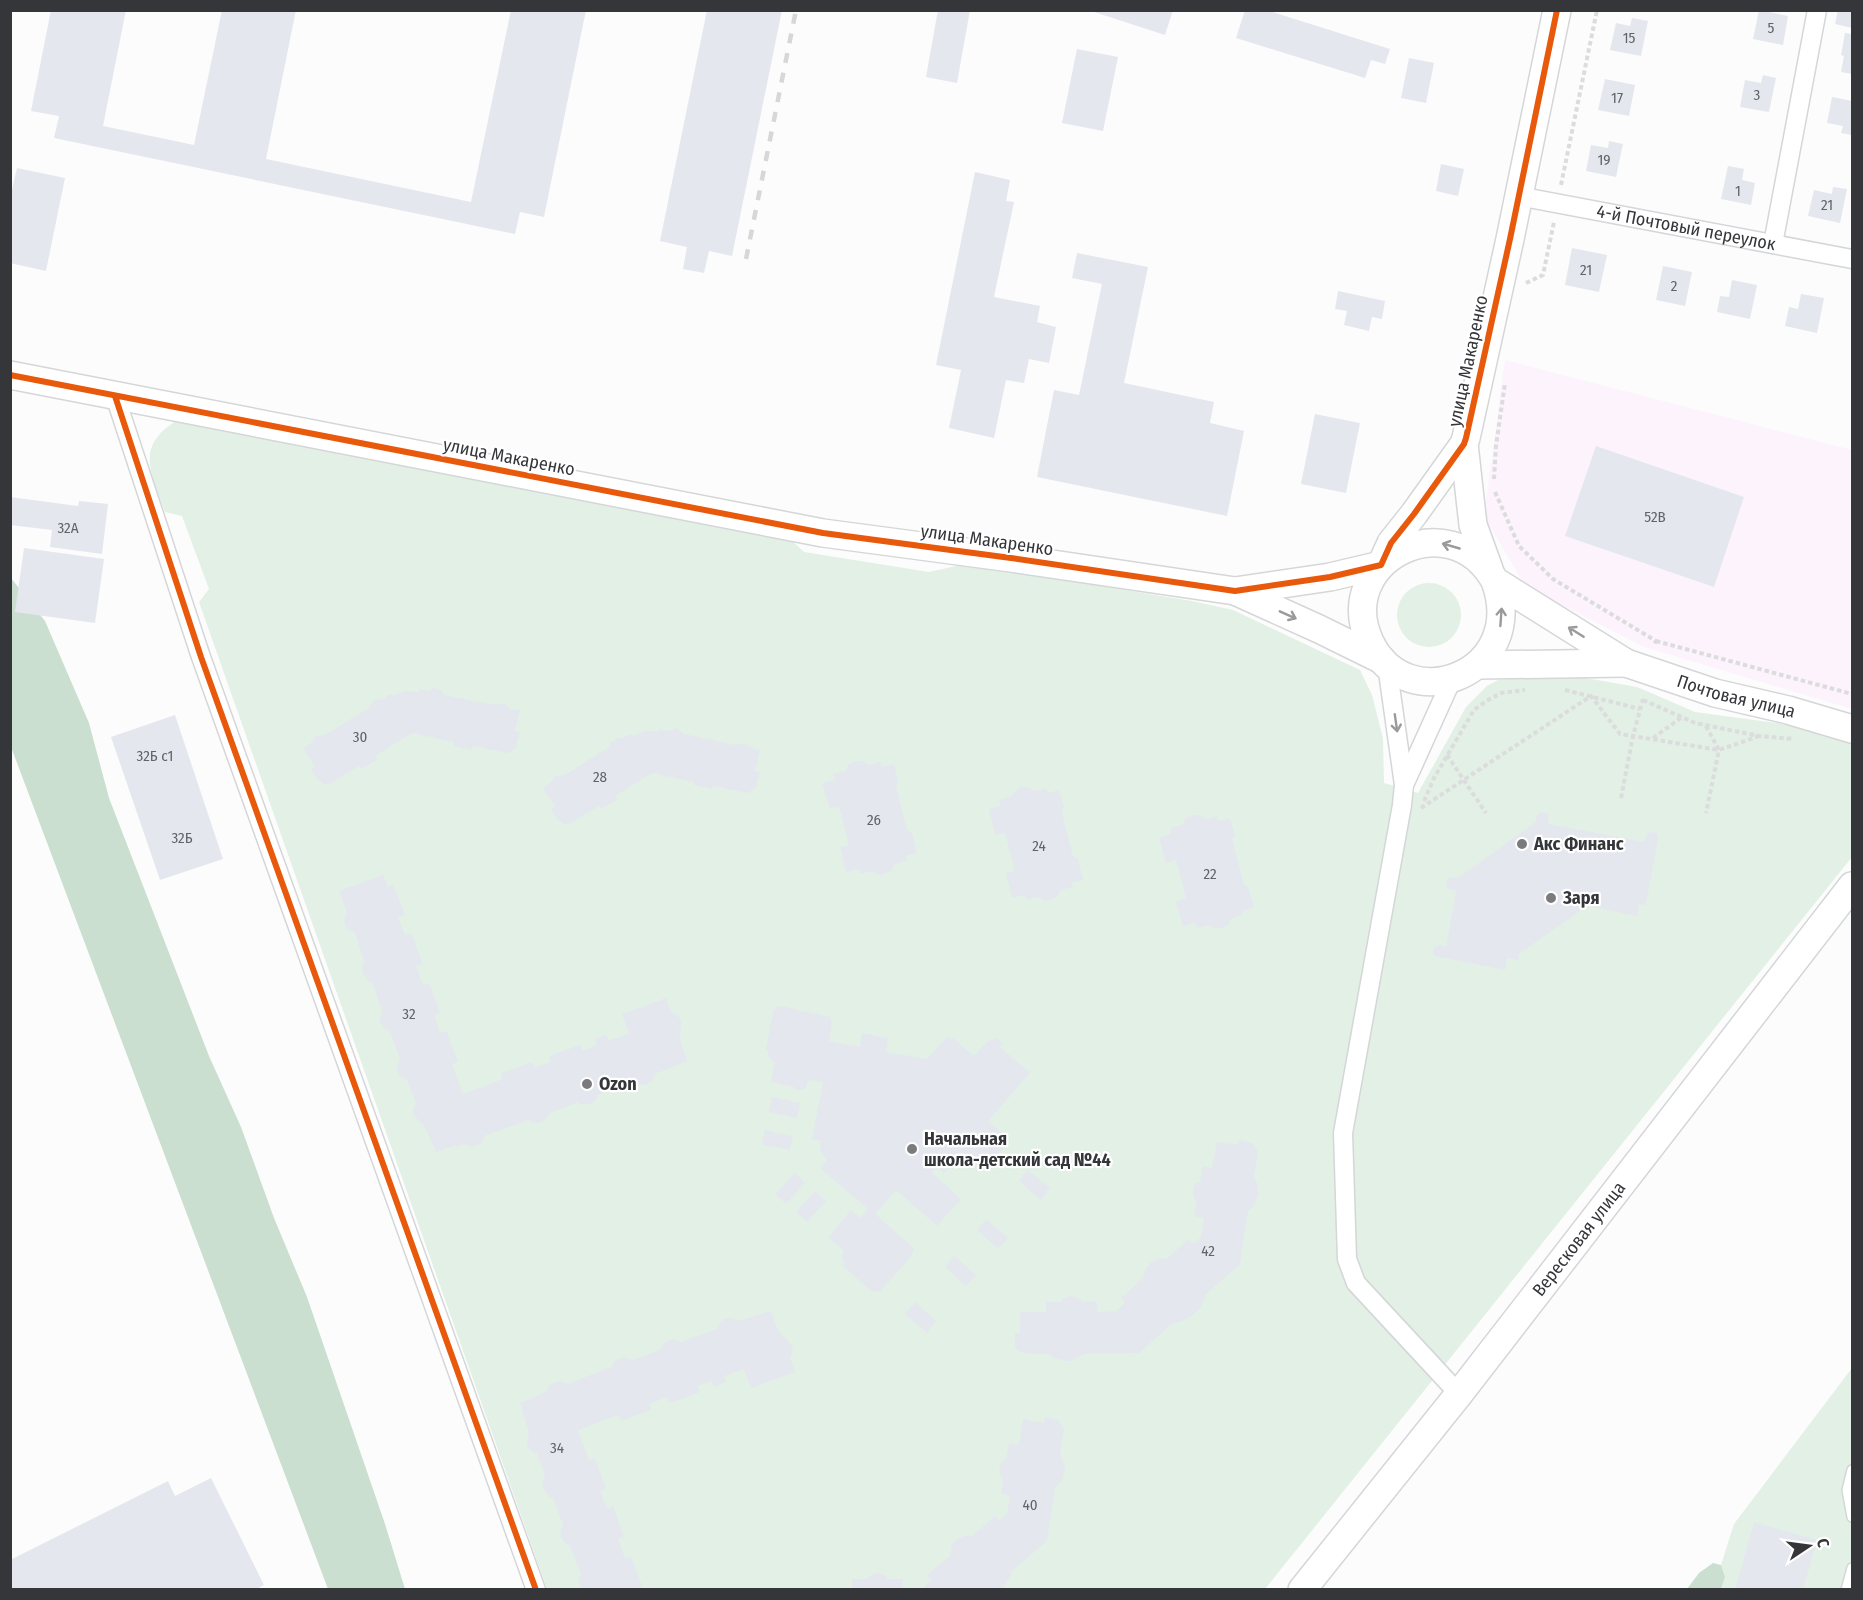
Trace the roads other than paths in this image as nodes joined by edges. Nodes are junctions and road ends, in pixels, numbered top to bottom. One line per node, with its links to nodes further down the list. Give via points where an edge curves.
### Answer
1 (1557, 10): 3 (street, улица Макаренко)
2 (1817, 10): 4 (street)
3 (1518, 196): 4 (street, 4-й Почтовый переулок); 8 (street, улица Макаренко)
4 (1773, 244): 5 (street, 4-й Почтовый переулок)
5 (1852, 259)
6 (10, 375): 7 (street, улица Макаренко)
7 (115, 396): 11 (street, улица Макаренко, via 823,533); 23 (street, via 201,657)
8 (1464, 444): 9 (street, улица Макаренко, via 1391,543); 10 (street, улица Макаренко, via 1473,525)
9 (1381, 565): 10 (street, one-way to 9, via 1466,550 1432,542 1398,551); 11 (street, улица Макаренко); 12 (street, via 1369,583 1363,606 1370,642)
10 (1493, 578): 13 (street, Почтовая улица, one-way to 10); 14 (street, one-way to 10, via 1492,648 1500,627 1502,604)
11 (1234, 591): 12 (street, улица Макаренко, one-way to 12)
12 (1384, 663): 15 (street, via 1413,679); 17 (street, one-way to 17)
13 (1626, 663): 14 (street, Почтовая улица); 16 (street, Почтовая улица, via 1715,693)
14 (1478, 665): 15 (street)
15 (1452, 679): 17 (street)
16 (1852, 729)
17 (1404, 785): 19 (street, via 1343,1133 1347,1258 1356,1283)
18 (1852, 886): 19 (street, Вересковая улица)
19 (1459, 1394): 24 (street, Вересковая улица)
20 (1852, 1470): 21 (lane, via 1847,1490)
21 (1852, 1517)
22 (1852, 1568): 25 (lane)
23 (536, 1590)
24 (1302, 1590)
25 (1846, 1590)

